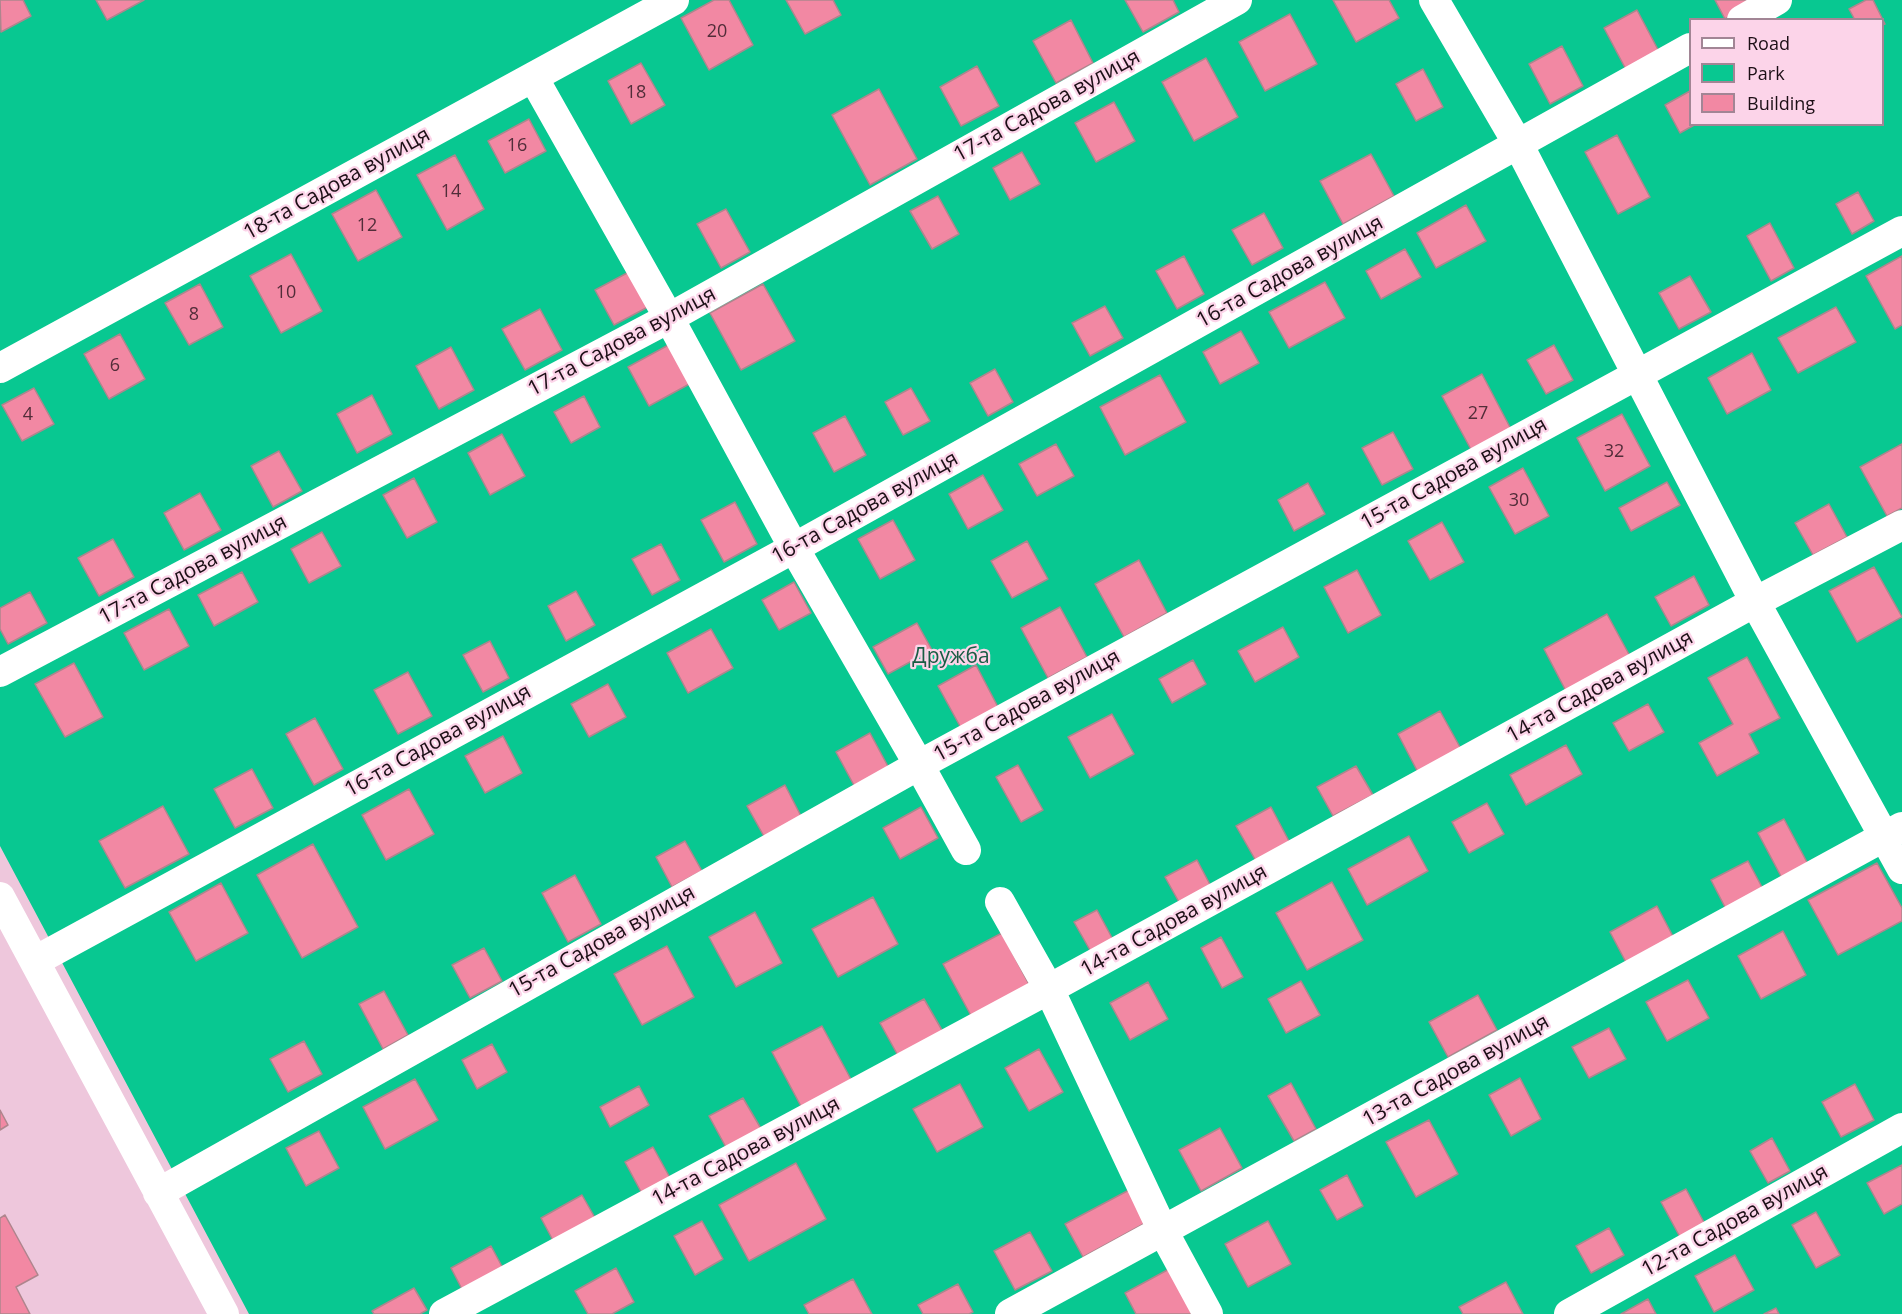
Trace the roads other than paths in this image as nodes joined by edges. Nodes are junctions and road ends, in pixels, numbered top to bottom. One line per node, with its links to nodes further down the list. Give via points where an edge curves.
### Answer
1 (674, 0): 7 (street, 18-та Садова вулиця)
2 (1237, 0): 10 (street, 17-та Садова вулиця)
3 (1434, 0): 8 (street)
4 (1777, 0): 5 (street)
5 (1746, 18)
6 (1689, 49): 8 (street, 16-та Садова вулиця)
7 (533, 77): 10 (street); 11 (street, 18-та Садова вулиця)
8 (1518, 144): 12 (street); 14 (street, 16-та Садова вулиця)
9 (1902, 231): 12 (street, 15-та Садова вулиця)
10 (669, 318): 14 (street); 16 (street, 17-та Садова вулиця)
11 (0, 369)
12 (1637, 374): 15 (street); 17 (street, 15-та Садова вулиця)
13 (1902, 525): 15 (street, 14-та Садова вулиця)
14 (794, 548): 17 (street); 23 (street, 16-та Садова вулиця)
15 (1755, 602): 18 (street); 24 (street, 14-та Садова вулиця)
16 (0, 672)
17 (919, 765): 19 (street); 26 (street, 15-та Садова вулиця)
18 (1893, 832): 20 (street); 27 (street, 13-та Садова вулиця)
19 (966, 850)
20 (1902, 869)
21 (0, 897): 23 (street)
22 (1000, 902): 24 (street)
23 (35, 961): 26 (street)
24 (1049, 989): 27 (street); 29 (street, 14-та Садова вулиця)
25 (1902, 1128): 32 (street, 12-та Садова вулиця)
26 (159, 1193): 28 (street)
27 (1163, 1231): 30 (street, 13-та Садова вулиця); 31 (street)
28 (224, 1314)
29 (444, 1314)
30 (1010, 1314)
31 (1208, 1314)
32 (1569, 1314)

